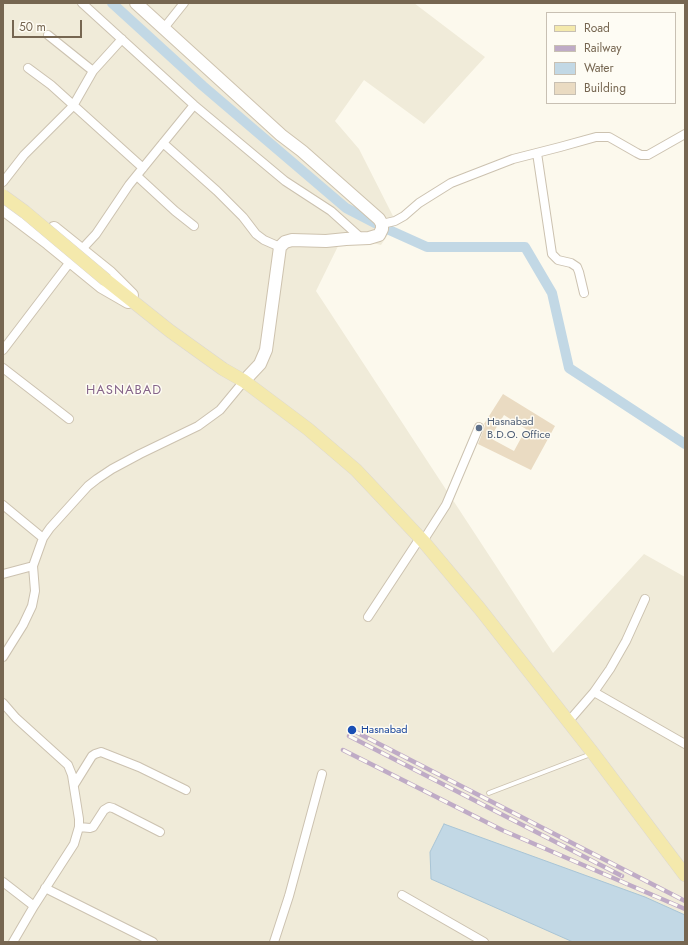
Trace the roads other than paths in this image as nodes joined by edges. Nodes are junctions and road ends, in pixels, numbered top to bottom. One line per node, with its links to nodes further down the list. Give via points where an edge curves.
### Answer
1 (82, 3): 6 (street)
2 (136, 3): 4 (street)
3 (184, 3): 4 (street)
4 (164, 28): 20 (street)
5 (48, 35): 8 (street)
6 (122, 39): 8 (street); 9 (street)
7 (28, 68): 10 (street)
8 (93, 71): 10 (street)
9 (194, 105): 12 (street); 22 (street, via 286,181 331,211)
10 (73, 106): 14 (street); 16 (street, via 24,155)
11 (685, 134): 13 (street, via 648,155 641,155 609,137 596,137)
12 (163, 144): 14 (street); 23 (street, via 218,191 256,234)
13 (537, 153): 20 (street, via 513,159 451,183 404,216); 26 (street, via 552,254 558,260 577,267)
14 (144, 168): 15 (street)
15 (137, 176): 21 (street); 24 (street, via 96,234)
16 (3, 182)
17 (3, 189): 24 (street)
18 (3, 196): 27 (main road, bridge)
19 (3, 209): 25 (street)
20 (382, 224): 22 (street, via 378,235)
21 (194, 226)
22 (361, 238): 23 (street, via 326,242 292,240)
23 (280, 247): 30 (street, via 266,350 260,364)
24 (81, 250): 25 (street); 27 (street, via 110,273 134,297)
25 (70, 262): 27 (street, via 102,287); 28 (street)
26 (584, 293)
27 (140, 308): 30 (main road)
28 (3, 350)
29 (3, 368): 31 (street)
30 (244, 382): 34 (street, via 220,410 204,422 97,479); 35 (main road, via 333,449)
31 (69, 419)
32 (479, 428): 35 (street, via 446,505)
33 (3, 506): 34 (street)
34 (43, 538): 36 (street)
35 (421, 539): 39 (street); 43 (main road, via 480,609)
36 (33, 566): 37 (street); 40 (street, via 35,591 32,606)
37 (3, 574)
38 (645, 599): 41 (street, via 626,641)
39 (368, 617)
40 (4, 654)
41 (594, 692): 43 (street); 44 (street)
42 (3, 703): 47 (street, via 68,765)
43 (568, 722): 45 (main road)
44 (685, 744)
45 (593, 753): 49 (lane); 52 (main road)
46 (322, 774): 59 (street)
47 (74, 785): 48 (street, via 92,756 101,752); 50 (street, via 79,809)
48 (186, 790)
49 (489, 793)
50 (79, 827): 51 (street, via 93,827 104,810 109,807); 54 (street, via 74,844)
51 (160, 832)
52 (685, 875)
53 (3, 882): 56 (street)
54 (45, 888): 56 (street); 58 (street)
55 (402, 895): 60 (street)
56 (34, 906): 57 (street)
57 (13, 942)
58 (153, 942)
59 (274, 942)
60 (484, 942)

